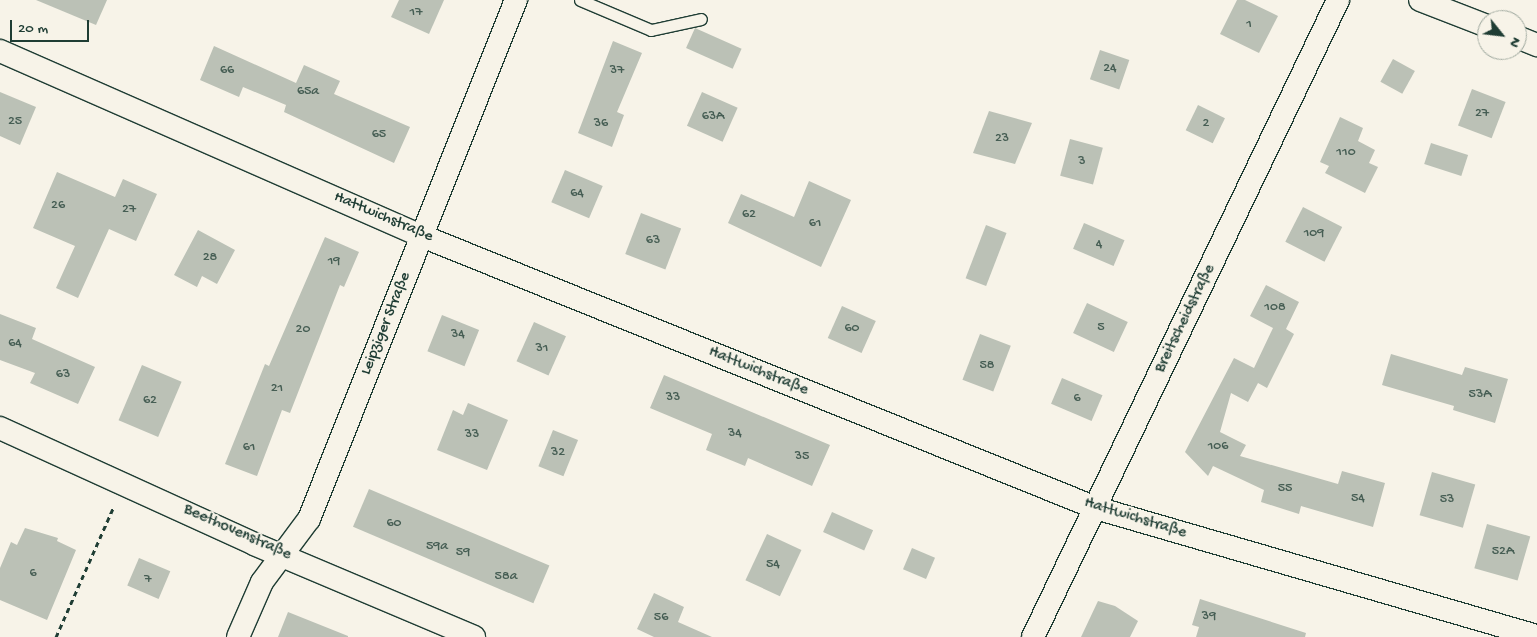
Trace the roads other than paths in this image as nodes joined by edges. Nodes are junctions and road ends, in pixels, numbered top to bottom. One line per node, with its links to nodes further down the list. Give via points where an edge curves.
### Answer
1 (516, 0): 8 (street, Leipziger Straße)
2 (580, 0): 5 (lane, via 651,30)
3 (1338, 0): 10 (street, Breitscheidstraße)
4 (1420, 0): 6 (street)
5 (701, 19)
6 (1477, 22)
7 (0, 50): 8 (street, Hattwichstraße)
8 (422, 236): 10 (street, Hattwichstraße); 11 (street, Leipziger Straße, via 309,519)
9 (0, 428): 11 (street, Beethovenstraße, via 254,544)
10 (1096, 508): 12 (street, Hattwichstraße); 15 (street, Breitscheidstraße)
11 (283, 554): 13 (street, Leipziger Straße, via 262,582); 14 (street, Beethovenstraße)
12 (1537, 636)
13 (238, 637)
14 (474, 637)
15 (1033, 637)

